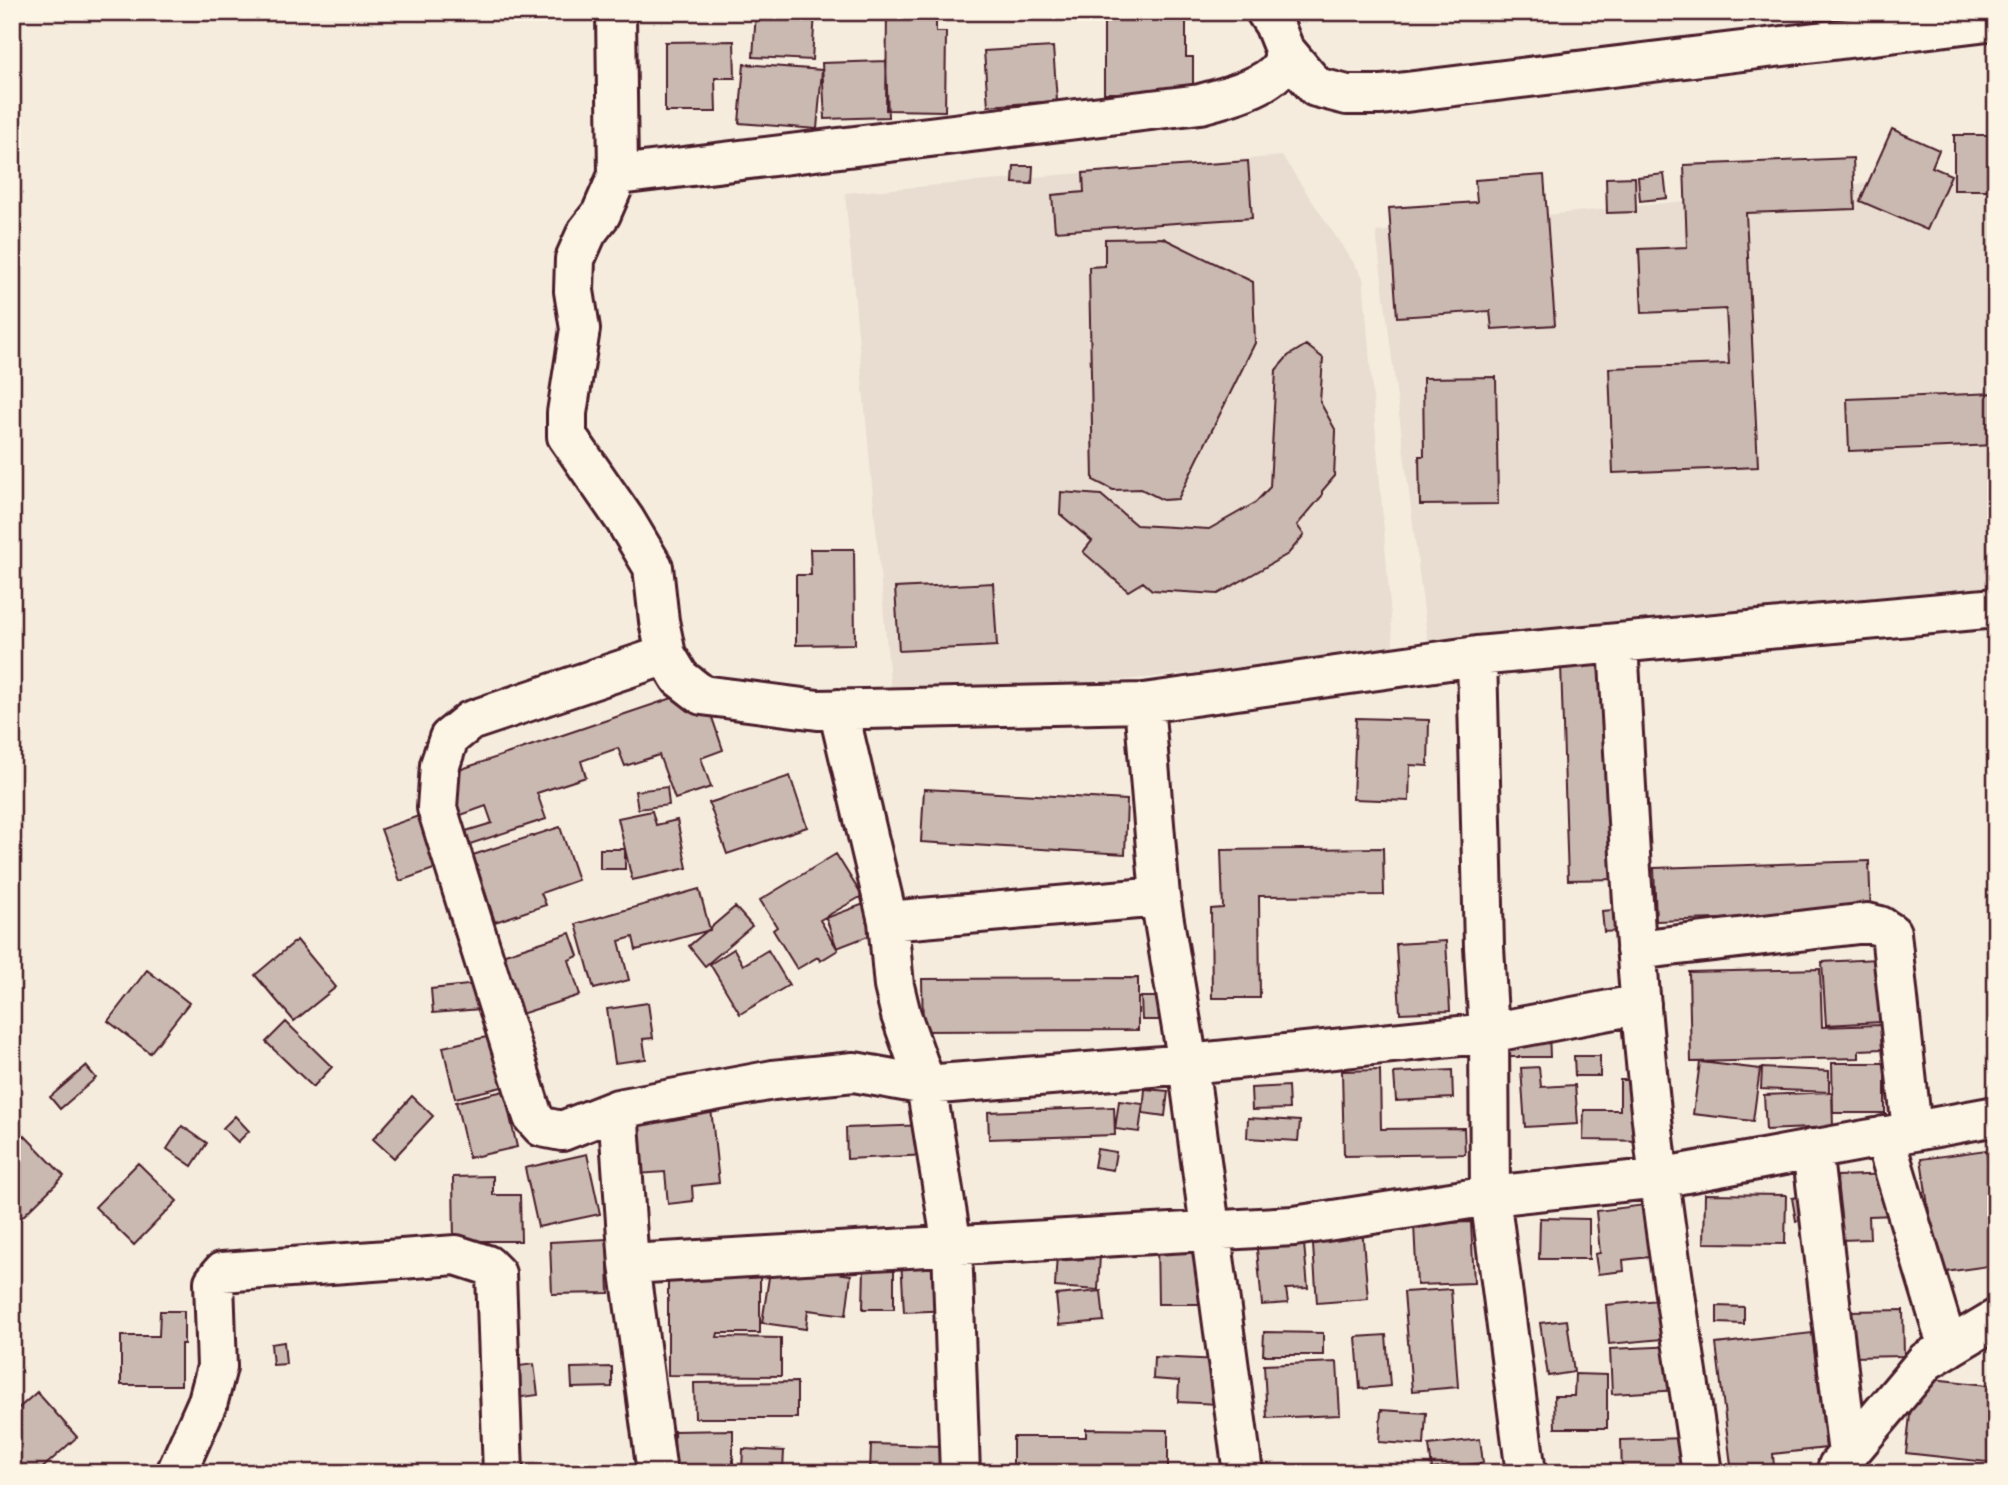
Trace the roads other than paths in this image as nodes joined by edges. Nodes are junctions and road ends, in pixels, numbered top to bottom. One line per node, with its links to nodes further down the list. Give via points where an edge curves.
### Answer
1 (616, 12): 5 (street)
2 (1266, 12): 4 (street)
3 (1996, 20): 4 (street, via 1381,95 1347,95 1316,87)
4 (1284, 49): 5 (street, via 1282,64 1270,77 1237,94 1199,104)
5 (618, 175): 8 (street, via 575,259 580,329 567,436 653,567)
6 (1996, 608): 7 (street)
7 (1618, 643): 9 (street); 14 (street)
8 (666, 655): 11 (street, via 680,678 702,695); 19 (street, via 470,721 449,738 440,765 437,808 533,1117 542,1127 562,1130)
9 (1477, 656): 10 (street); 16 (street)
10 (1144, 703): 11 (street); 12 (street)
11 (838, 709): 13 (street)
12 (1160, 897): 13 (street); 17 (street)
13 (888, 921): 18 (street, via 894,986)
14 (1636, 950): 15 (street); 21 (street, via 1867,923 1891,933)
15 (1641, 1004): 16 (street); 23 (street)
16 (1489, 1033): 17 (street); 24 (street)
17 (1188, 1064): 18 (street); 25 (street)
18 (926, 1085): 19 (street, via 854,1072 773,1080); 26 (street)
19 (618, 1109): 27 (street)
20 (1996, 1116): 21 (street)
21 (1898, 1134): 22 (street); 29 (street)
22 (1812, 1149): 23 (street); 30 (street)
23 (1659, 1178): 24 (street); 37 (street)
24 (1490, 1196): 25 (street, via 1294,1226); 36 (street)
25 (1210, 1231): 26 (street); 35 (street)
26 (952, 1247): 27 (street); 34 (street)
27 (629, 1264): 33 (street)
28 (1996, 1319): 29 (street)
29 (1948, 1348): 30 (street, via 1926,1361)
30 (1840, 1463)
31 (176, 1473): 32 (street, via 208,1401 217,1367 214,1282 222,1272 456,1255 487,1265 496,1274)
32 (503, 1473)
33 (657, 1473)
34 (960, 1473)
35 (1243, 1473)
36 (1526, 1473)
37 (1702, 1473)

